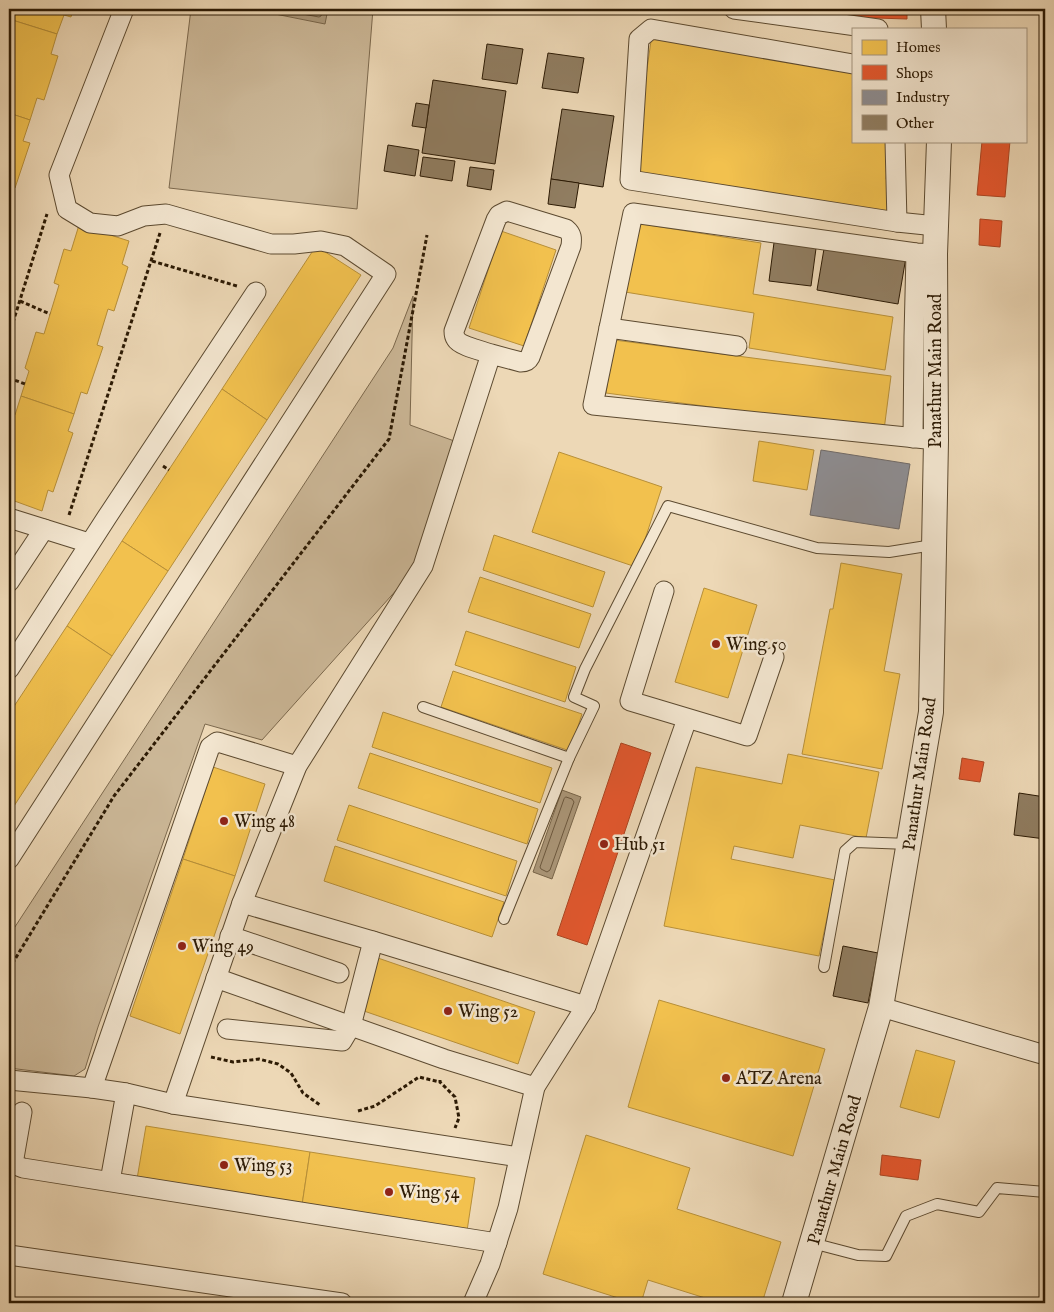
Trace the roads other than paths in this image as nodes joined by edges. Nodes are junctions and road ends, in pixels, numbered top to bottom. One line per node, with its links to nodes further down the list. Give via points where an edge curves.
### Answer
1 (124, 9): 30 (street, via 59,175 67,209 90,223 118,226 144,216 166,214 271,244 321,241 345,246 386,274)
2 (734, 9): 4 (street)
3 (933, 9): 5 (street)
4 (871, 28)
5 (934, 28)
6 (852, 64): 9 (street, via 651,29 639,39 630,180)
7 (895, 142): 9 (street)
8 (939, 142): 10 (street, Panathur Main Road)
9 (897, 222): 10 (street)
10 (936, 226): 11 (street, Panathur Main Road)
11 (926, 254): 13 (street, via 633,212); 16 (street, Panathur Main Road)
12 (256, 292): 19 (street)
13 (609, 328): 14 (street); 16 (street, via 593,404)
14 (737, 346)
15 (491, 354): 15 (street, via 521,362 529,360 571,246 570,233 566,229 507,211 499,215 454,331 461,344); 28 (street, via 423,566)
16 (924, 439): 20 (street, Panathur Main Road)
17 (9, 518): 18 (street)
18 (44, 529): 19 (street); 21 (street)
19 (90, 543): 24 (street)
20 (933, 545): 27 (lane, via 889,552 817,548 668,506 585,668 574,697 594,706); 29 (street, Panathur Main Road, via 931,712)
21 (9, 582)
22 (664, 591): 26 (street, via 630,701)
23 (774, 657): 26 (street, via 747,736)
24 (9, 669)
25 (423, 707): 27 (lane)
26 (687, 719): 38 (street)
27 (569, 758): 32 (lane)
28 (297, 766): 31 (street); 45 (street, via 217,742 210,747)
29 (909, 844): 35 (lane, via 855,842 845,851); 39 (street, Panathur Main Road)
30 (9, 859)
31 (242, 903): 33 (street); 34 (street)
32 (504, 919)
33 (230, 936): 36 (street); 37 (street)
34 (373, 941): 38 (street); 40 (street)
35 (824, 967)
36 (339, 974)
37 (216, 978): 40 (street); 47 (street)
38 (586, 1006): 44 (street)
39 (882, 1006): 42 (street); 53 (street, Panathur Main Road)
40 (351, 1026): 41 (street, via 342,1040); 44 (street)
41 (227, 1029)
42 (1045, 1055)
43 (9, 1080): 45 (street)
44 (535, 1087): 49 (street)
45 (92, 1088): 46 (street)
46 (126, 1093): 47 (street); 50 (street)
47 (173, 1104): 49 (street)
48 (22, 1112): 50 (street, via 14,1158 18,1166)
49 (520, 1157): 52 (street)
50 (110, 1181): 52 (street)
51 (1045, 1192): 53 (lane, via 997,1188 979,1212 936,1204 906,1216 886,1256 858,1255)
52 (497, 1243): 56 (street)
53 (812, 1243): 57 (street, Panathur Main Road)
54 (9, 1255): 55 (street)
55 (342, 1303)
56 (473, 1303)
57 (794, 1303)

